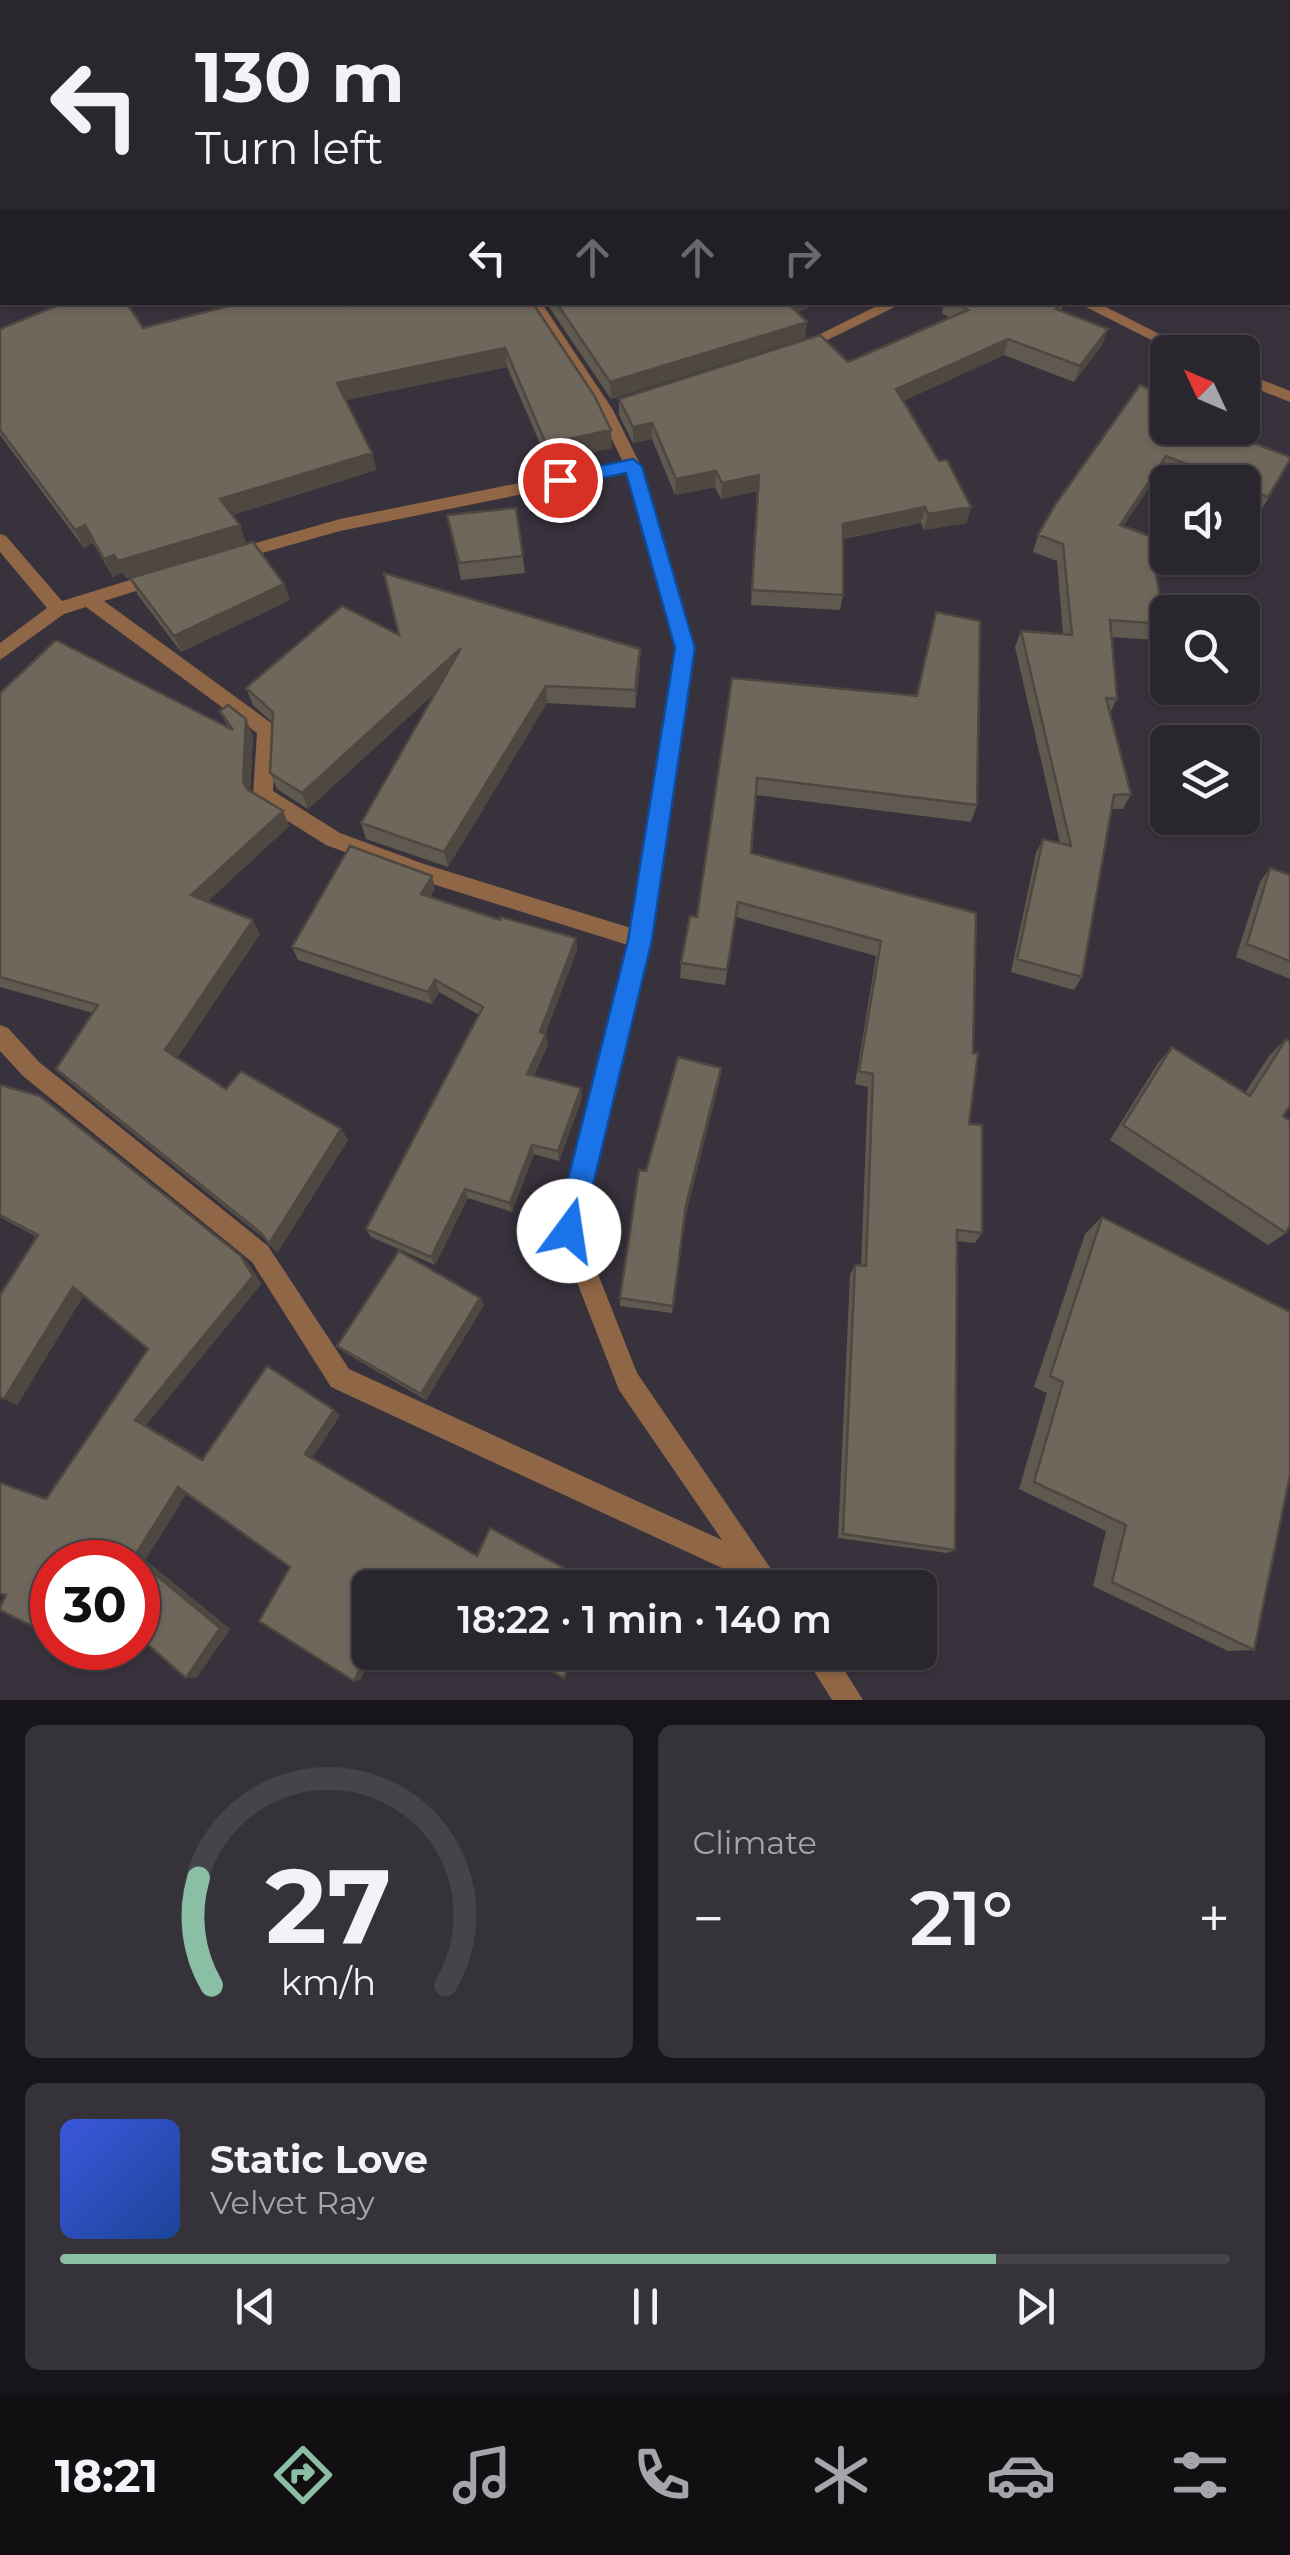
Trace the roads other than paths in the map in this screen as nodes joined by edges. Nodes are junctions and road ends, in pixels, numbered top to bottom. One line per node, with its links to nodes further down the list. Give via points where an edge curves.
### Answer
1 (535, 305): 8 (street, via 614,407)
2 (892, 305): 5 (street)
3 (1089, 305): 4 (street)
4 (1152, 335)
5 (786, 352)
6 (1260, 384): 7 (street)
7 (1290, 397)
8 (633, 466): 10 (street, via 340,524); 15 (street, via 685,648)
9 (0, 540): 13 (street)
10 (219, 559)
11 (182, 570): 12 (street)
12 (88, 599): 13 (street); 15 (street, via 267,730 263,795 333,839)
13 (58, 610): 14 (street)
14 (0, 654)
15 (640, 940): 18 (street, via 569,1231 628,1381)
16 (0, 1035): 17 (street, via 30,1069 260,1254 340,1378)
17 (745, 1570)
18 (759, 1570)
19 (828, 1670): 20 (street)
20 (849, 1700)

